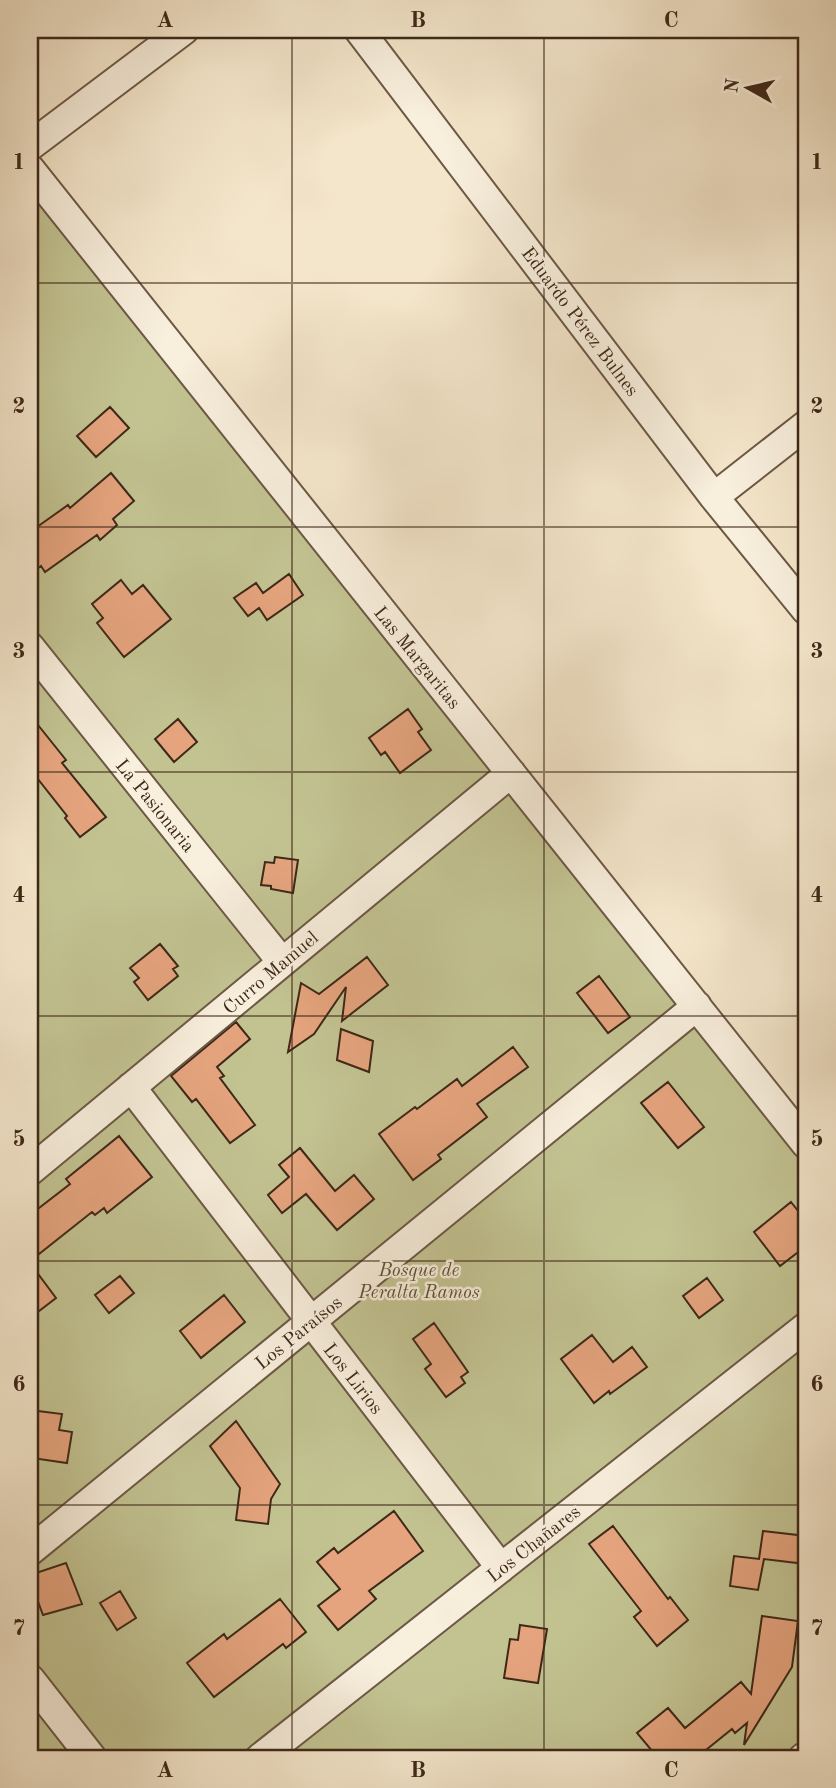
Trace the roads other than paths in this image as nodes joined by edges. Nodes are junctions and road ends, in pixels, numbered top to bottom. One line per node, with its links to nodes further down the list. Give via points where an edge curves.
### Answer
1 (184, 30): 3 (street)
2 (359, 30): 6 (street, Eduardo Pérez Bulnes)
3 (30, 146)
4 (30, 169): 9 (street, Las Margaritas)
5 (806, 425): 6 (street)
6 (714, 497): 7 (street, Eduardo Pérez Bulnes)
7 (806, 610)
8 (30, 647): 10 (street, La Pasionaria)
9 (511, 773): 10 (street, Curro Mamuel); 11 (street, Las Margaritas)
10 (282, 962): 12 (street, Curro Mamuel)
11 (697, 1006): 13 (street, Las Margaritas); 15 (street, Los Paraísos)
12 (131, 1087): 14 (street, Curro Mamuel); 15 (street, Los Lirios)
13 (806, 1144)
14 (30, 1171)
15 (311, 1322): 17 (street, Los Paraísos); 18 (street, Los Lirios)
16 (806, 1327): 18 (street, Los Chañares)
17 (30, 1551)
18 (501, 1568): 21 (street, Los Chañares)
19 (30, 1679): 20 (street)
20 (92, 1758)
21 (260, 1758)

